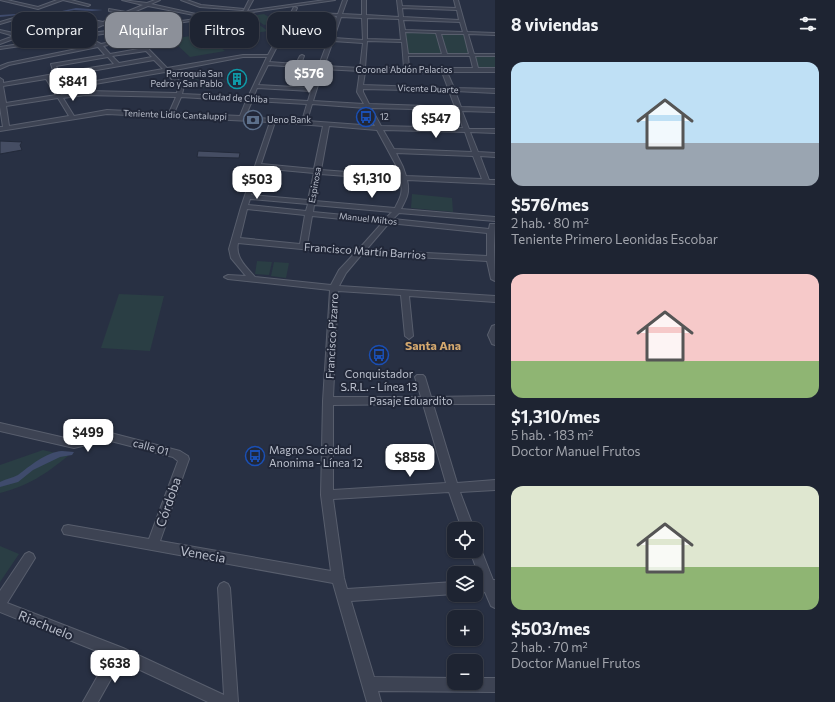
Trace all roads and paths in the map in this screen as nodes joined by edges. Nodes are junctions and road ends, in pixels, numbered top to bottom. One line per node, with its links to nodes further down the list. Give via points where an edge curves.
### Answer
1 (2, 0): 15 (street)
2 (61, 0): 15 (street, via 41,8)
3 (65, 0): 17 (street)
4 (124, 0): 18 (street)
5 (158, 0): 18 (street)
6 (183, 0): 20 (street)
7 (205, 0): 20 (street)
8 (251, 0): 24 (street)
9 (299, 0): 19 (street)
10 (332, 0): 19 (street)
11 (345, 0): 31 (street)
12 (364, 0): 32 (street, Francisco Pizarro)
13 (399, 0): 21 (street)
14 (456, 0): 22 (street)
15 (11, 1): 16 (street)
16 (0, 5)
17 (88, 5)
18 (147, 5): 26 (street); 29 (street)
19 (297, 5): 24 (street); 28 (street)
20 (200, 6): 24 (street); 27 (street)
21 (400, 7): 22 (street); 33 (street)
22 (459, 9): 37 (street)
23 (110, 10): 25 (street)
24 (244, 11): 36 (street)
25 (118, 12)
26 (131, 12)
27 (196, 12)
28 (294, 12)
29 (190, 13)
30 (336, 16): 31 (street)
31 (340, 16): 32 (street); 43 (street)
32 (365, 17): 33 (street); 52 (street, Francisco Pizarro)
33 (402, 18): 37 (street); 45 (street)
34 (12, 19): 40 (street)
35 (190, 19): 36 (street)
36 (188, 21): 39 (street)
37 (462, 21): 47 (street)
38 (97, 22): 41 (street)
39 (182, 22)
40 (0, 23)
41 (103, 23): 42 (street)
42 (97, 26)
43 (336, 27)
44 (0, 31): 48 (street)
45 (402, 31): 46 (street); 53 (street)
46 (438, 32): 47 (street); 67 (street)
47 (466, 33): 49 (street); 68 (street)
48 (12, 34)
49 (495, 34)
50 (12, 39): 54 (street)
51 (336, 40): 52 (street)
52 (365, 41): 53 (street); 79 (street, Francisco Pizarro)
53 (404, 41): 64 (street)
54 (0, 43)
55 (97, 43): 57 (street)
56 (105, 44): 57 (street)
57 (100, 45): 65 (street); 66 (street)
58 (12, 47): 62 (street)
59 (49, 48): 65 (street)
60 (274, 48): 69 (street)
61 (328, 48): 77 (street)
62 (0, 49)
63 (147, 49): 66 (street); 72 (street)
64 (405, 54): 67 (street); 80 (street)
65 (52, 55): 76 (street)
66 (110, 55): 74 (street); 84 (street, via 53,65)
67 (445, 55): 68 (street)
68 (472, 55): 71 (street); 82 (street)
69 (270, 56): 73 (street); 78 (street, via 243,56)
70 (302, 56): 75 (street)
71 (495, 56)
72 (156, 58): 74 (street); 78 (street)
73 (266, 63): 75 (street, Coronel Abdón Palacios); 87 (street)
74 (118, 65): 84 (street)
75 (298, 66): 77 (street, Coronel Abdón Palacios)
76 (0, 68)
77 (321, 68): 79 (street, Coronel Abdón Palacios); 89 (street)
78 (166, 70): 92 (street, via 87,84 84,86); 93 (street, via 181,86)
79 (363, 70): 80 (street, Coronel Abdón Palacios); 88 (street, Francisco Pizarro)
80 (407, 70): 81 (street, Coronel Abdón Palacios)
81 (444, 70): 82 (street, Coronel Abdón Palacios); 90 (street)
82 (476, 70): 83 (street, Coronel Abdón Palacios)
83 (495, 70)
84 (57, 75): 85 (street)
85 (48, 77): 86 (street); 94 (street)
86 (0, 83): 97 (street)
87 (255, 86): 89 (street); 95 (street)
88 (362, 87): 90 (street, Vicente Duarte); 98 (street, Francisco Pizarro, via 360,92)
89 (314, 90): 96 (street)
90 (453, 90): 91 (street, Vicente Duarte); 99 (street)
91 (495, 90)
92 (85, 92): 93 (street, Ciudad de Chiba); 94 (street, Ciudad de Chiba)
93 (179, 95): 95 (street, Ciudad de Chiba); 101 (street)
94 (60, 96): 97 (street, Ciudad de Chiba); 102 (street)
95 (250, 98): 96 (street, Ciudad de Chiba); 103 (street)
96 (310, 102): 98 (street, Ciudad de Chiba); 105 (street)
97 (2, 105): 108 (street)
98 (367, 106): 99 (street, Ciudad de Chiba); 107 (street, Francisco Pizarro)
99 (460, 109): 100 (street, Ciudad de Chiba); 109 (street)
100 (495, 110)
101 (171, 114): 102 (street, Teniente Lidio Cantaluppi, via 101,112); 103 (street, Teniente Lidio Cantaluppi)
102 (72, 117): 108 (street, Teniente Lidio Cantaluppi)
103 (242, 118): 104 (street, Teniente Lidio Cantaluppi)
104 (273, 120): 105 (street, Teniente Lidio Cantaluppi); 114 (street)
105 (304, 122): 106 (street, Teniente Lidio Cantaluppi)
106 (326, 124): 107 (street, Teniente Lidio Cantaluppi); 115 (street, Espinosa)
107 (378, 128): 109 (street, Teniente Lidio Cantaluppi); 111 (street, Francisco Pizarro)
108 (3, 129)
109 (467, 130): 110 (street, Teniente Lidio Cantaluppi); 112 (street)
110 (495, 131)
111 (391, 151): 112 (street); 116 (street, Francisco Pizarro)
112 (476, 154): 113 (street); 117 (street)
113 (495, 155)
114 (257, 166): 115 (street); 119 (street)
115 (317, 171): 116 (street); 120 (street, Espinosa)
116 (404, 178): 117 (street); 122 (street, Francisco Pizarro, via 405,195)
117 (486, 181): 118 (street)
118 (495, 182)
119 (248, 197): 120 (street); 121 (street)
120 (311, 202): 122 (street); 123 (street, Espinosa)
121 (244, 207): 123 (street, Manuel Miltos); 126 (street)
122 (397, 210): 124 (street, Francisco Pizarro); 125 (street)
123 (310, 214): 124 (street, Manuel Miltos); 127 (street, Espinosa)
124 (387, 221): 125 (street, Manuel Miltos); 128 (street, Francisco Pizarro)
125 (494, 223): 129 (street)
126 (235, 240): 127 (street, Francisco Martín Barrios); 131 (street, via 233,255)
127 (303, 247): 128 (street, Francisco Martín Barrios)
128 (360, 252): 129 (street, Francisco Martín Barrios); 133 (street, Francisco Pizarro, via 342,272)
129 (493, 259): 132 (street)
130 (228, 276): 131 (street)
131 (252, 278): 133 (street)
132 (495, 280)
133 (334, 288): 134 (street); 141 (street, Francisco Pizarro)
134 (405, 292): 135 (street); 137 (street)
135 (495, 299)
136 (495, 328): 138 (street, via 492,331)
137 (409, 336)
138 (495, 342)
139 (420, 377): 142 (street)
140 (495, 400): 142 (street, Pasaje Eduardito)
141 (328, 401): 142 (street, Pasaje Eduardito); 147 (street, Francisco Pizarro)
142 (426, 401): 146 (street)
143 (0, 427): 144 (street, calle 01, via 74,444 101,437 117,438 176,454)
144 (184, 459): 150 (street, Córdoba)
145 (495, 485): 146 (street)
146 (452, 487): 147 (street); 148 (street)
147 (327, 495): 153 (street, Francisco Pizarro)
148 (465, 522)
149 (68, 530): 150 (street, Venecia)
150 (153, 545): 153 (street, Venecia)
151 (29, 558): 158 (street)
152 (479, 558): 154 (street)
153 (338, 578): 157 (street, Francisco Pizarro)
154 (492, 586): 159 (street)
155 (224, 588): 166 (street)
156 (447, 588): 157 (street)
157 (343, 595): 162 (street, Francisco Pizarro)
158 (0, 602)
159 (495, 602)
160 (0, 606): 161 (street, Riachuelo)
161 (118, 653): 164 (street); 165 (street, Riachuelo)
162 (369, 684): 163 (street); 167 (street, Francisco Pizarro)
163 (495, 684)
164 (90, 702)
165 (224, 702)
166 (231, 702)
167 (374, 702)

